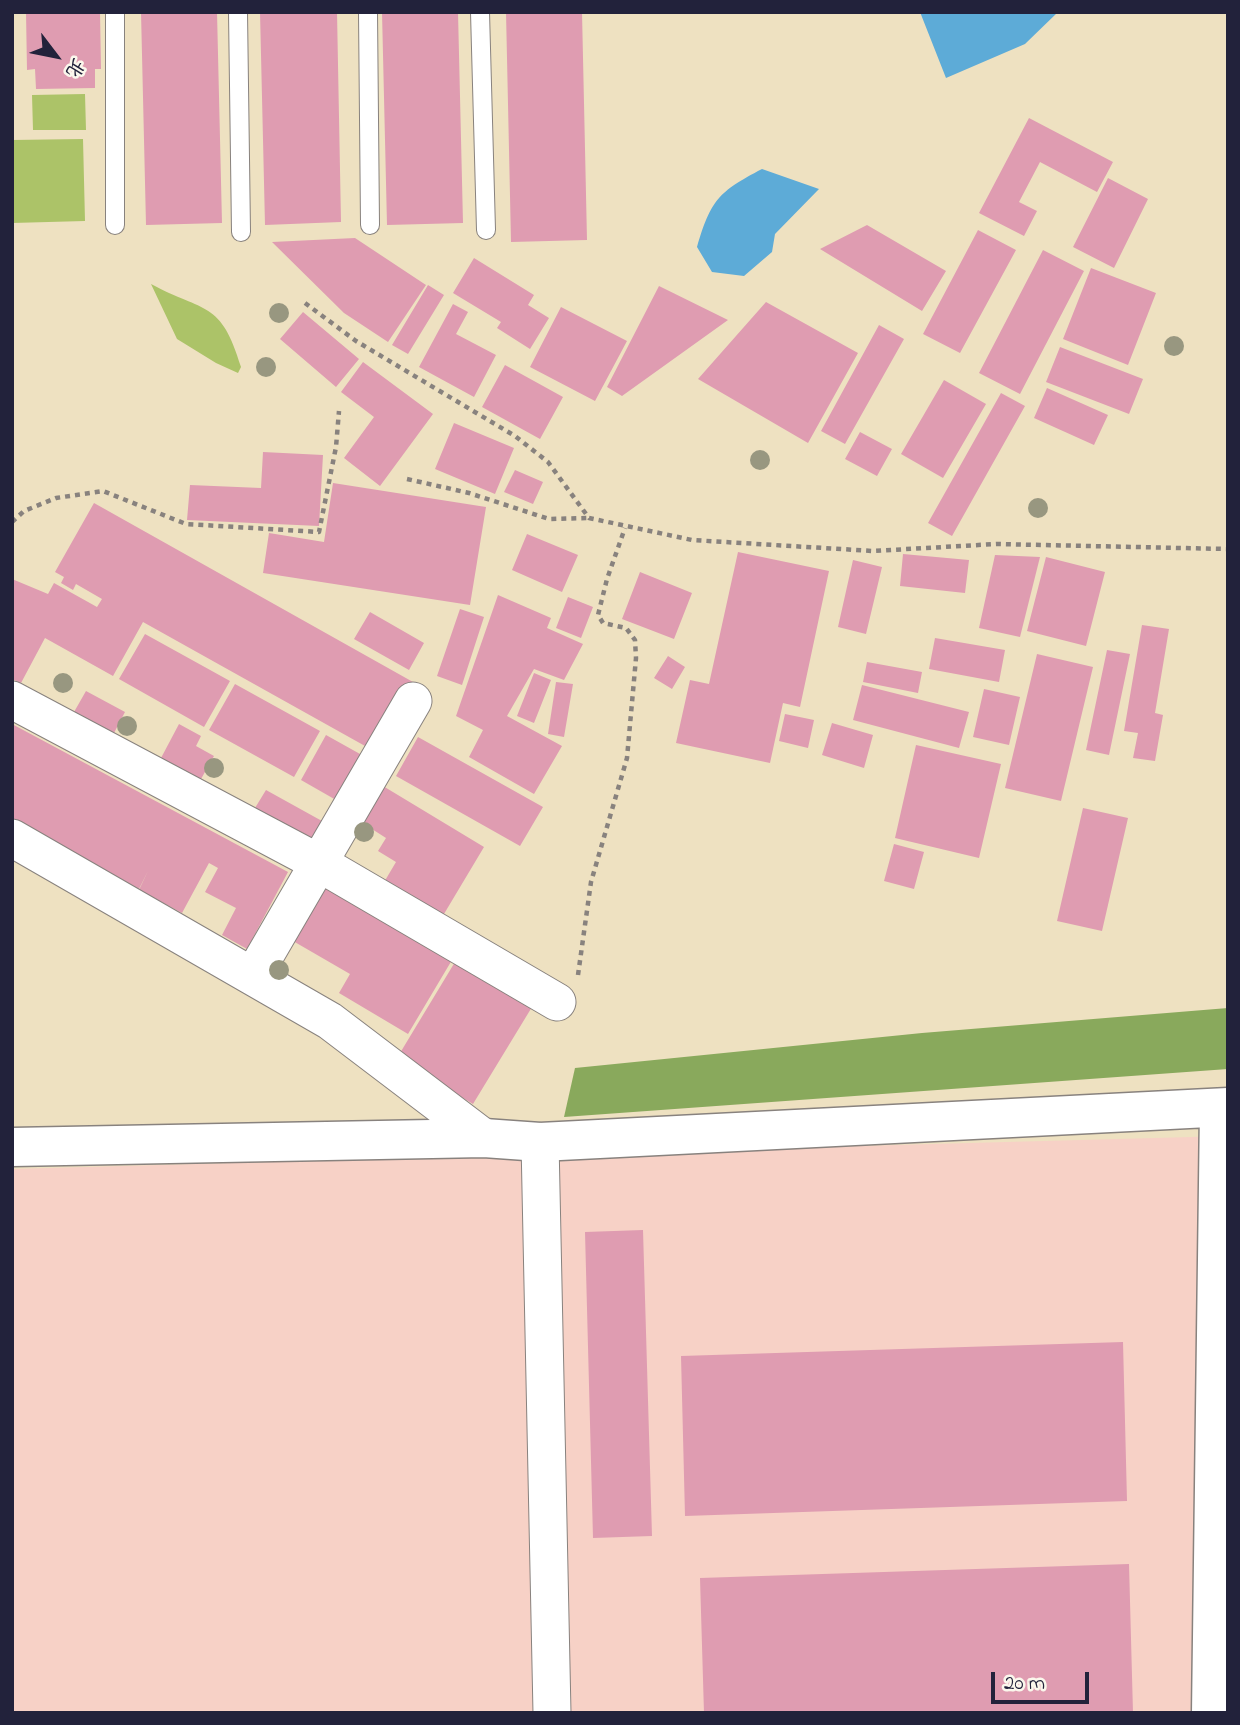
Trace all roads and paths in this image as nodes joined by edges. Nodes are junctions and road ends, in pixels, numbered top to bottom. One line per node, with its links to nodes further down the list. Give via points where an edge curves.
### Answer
1 (115, 12): 5 (lane)
2 (238, 12): 8 (lane)
3 (368, 12): 6 (lane)
4 (480, 12): 7 (lane)
5 (115, 225)
6 (370, 225)
7 (486, 230)
8 (241, 232)
9 (305, 303): 12 (path, via 356,341 515,436 548,462)
10 (339, 411): 13 (path, via 318,532 186,524 103,491 56,498)
11 (407, 479): 12 (path, via 549,519)
12 (589, 518): 14 (path)
13 (12, 522)
14 (625, 528): 15 (path, via 692,540 873,551 996,544); 21 (path, via 598,615 603,622 626,628 635,640 627,758 591,883 579,974 569,995)
15 (1228, 549)
16 (12, 700): 19 (street)
17 (413, 701): 19 (street)
18 (12, 838): 20 (street)
19 (319, 863): 20 (street); 21 (street)
20 (253, 976): 23 (street, via 330,1021)
21 (557, 1002)
22 (1223, 1107): 24 (street); 27 (street)
23 (484, 1138): 24 (street); 25 (street)
24 (540, 1142): 26 (street)
25 (12, 1147)
26 (552, 1713)
27 (1211, 1713)

